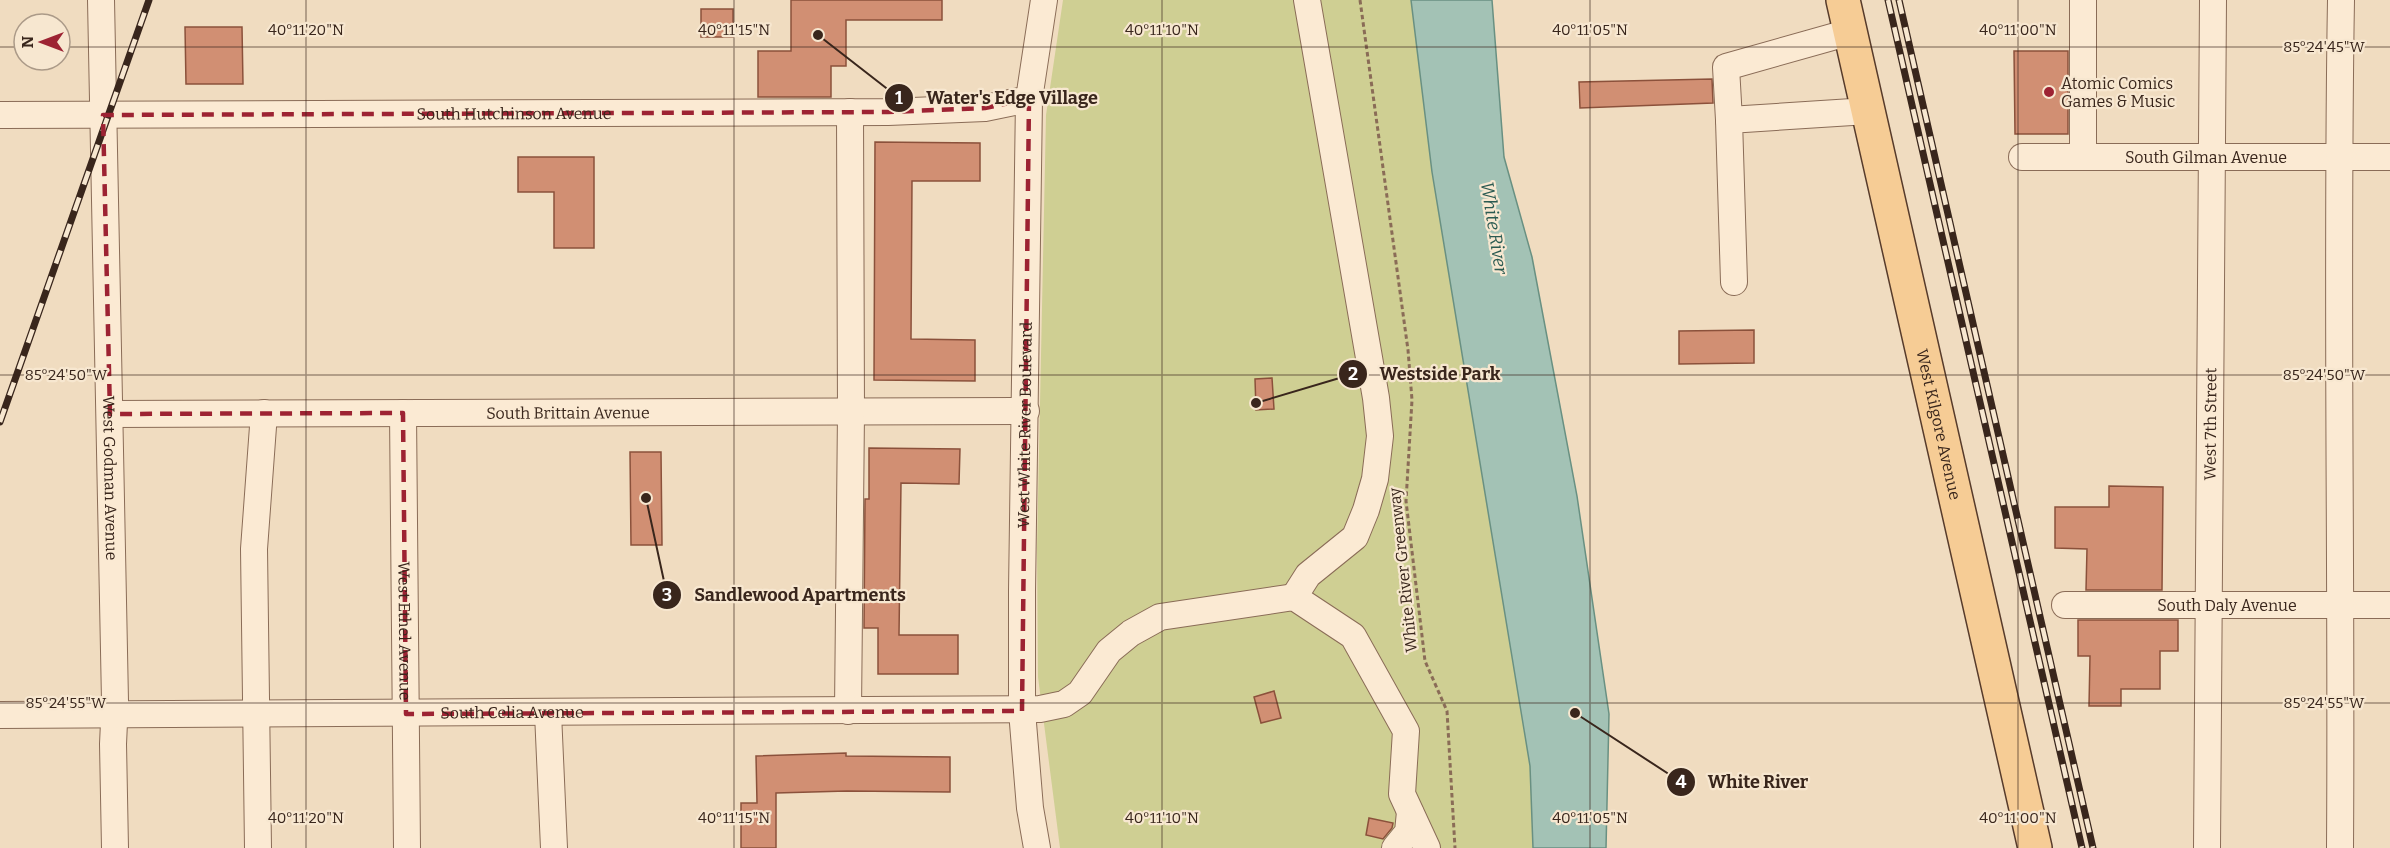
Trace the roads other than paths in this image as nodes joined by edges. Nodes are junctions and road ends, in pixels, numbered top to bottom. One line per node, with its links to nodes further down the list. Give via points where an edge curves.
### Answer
1 (101, 0): 13 (street, West Godman Avenue)
2 (1044, 0): 9 (street, West White River Boulevard)
3 (1306, 0): 26 (street, via 1380,436 1375,479 1355,537 1308,575)
4 (1843, 0): 8 (main road, West Kilgore Avenue)
5 (2083, 0): 17 (street)
6 (2213, 0): 15 (street, West 7th Street)
7 (2341, 0): 18 (street)
8 (1850, 32): 10 (main road, West Kilgore Avenue); 14 (street, via 1726,67)
9 (1029, 99): 11 (street, South Hutchinson Avenue, via 985,108); 22 (street, West White River Boulevard)
10 (1868, 111): 14 (street); 46 (main road, West Kilgore Avenue)
11 (850, 112): 13 (street, South Hutchinson Avenue); 21 (street)
12 (0, 115): 13 (street, South Hutchinson Avenue)
13 (103, 115): 25 (street, West Godman Avenue)
14 (1729, 120): 20 (street)
15 (2213, 156): 17 (street, South Gilman Avenue); 18 (street, South Gilman Avenue); 27 (street, West 7th Street)
16 (2022, 157): 17 (street, South Gilman Avenue)
17 (2083, 157)
18 (2338, 157): 19 (street, South Gilman Avenue); 28 (street)
19 (2390, 157)
20 (1734, 282)
21 (851, 411): 22 (street, South Brittain Avenue); 24 (street, South Brittain Avenue); 31 (street)
22 (1026, 411): 32 (street, West White River Boulevard)
23 (264, 413): 24 (street, South Brittain Avenue); 25 (street, South Brittain Avenue); 34 (street, via 254,549)
24 (403, 413): 35 (street, West Ethel Avenue)
25 (110, 414): 37 (street, West Godman Avenue)
26 (1294, 597): 32 (street, South Celia Avenue, via 1160,617 1109,651 1080,693 1064,704); 38 (street, via 1353,636 1406,731 1402,794)
27 (2210, 604): 28 (street, South Daly Avenue); 30 (street, South Daly Avenue); 47 (street, West 7th Street)
28 (2342, 604): 29 (street, South Daly Avenue); 48 (street)
29 (2390, 604)
30 (2065, 605)
31 (848, 711): 32 (street, South Celia Avenue); 33 (street, South Celia Avenue)
32 (1022, 711): 43 (street, West White River Boulevard)
33 (548, 713): 35 (street, South Celia Avenue); 42 (street)
34 (257, 714): 35 (street, South Celia Avenue); 37 (street, South Celia Avenue); 40 (street)
35 (406, 714): 41 (street, West Ethel Avenue)
36 (0, 715): 37 (street, South Celia Avenue)
37 (114, 715): 39 (street, West Godman Avenue)
38 (1410, 812): 44 (street, via 1408,832); 45 (street)
39 (115, 848)
40 (258, 848)
41 (407, 848)
42 (554, 848)
43 (1037, 848)
44 (1395, 848)
45 (1427, 848)
46 (2035, 848)
47 (2207, 848)
48 (2340, 848)

